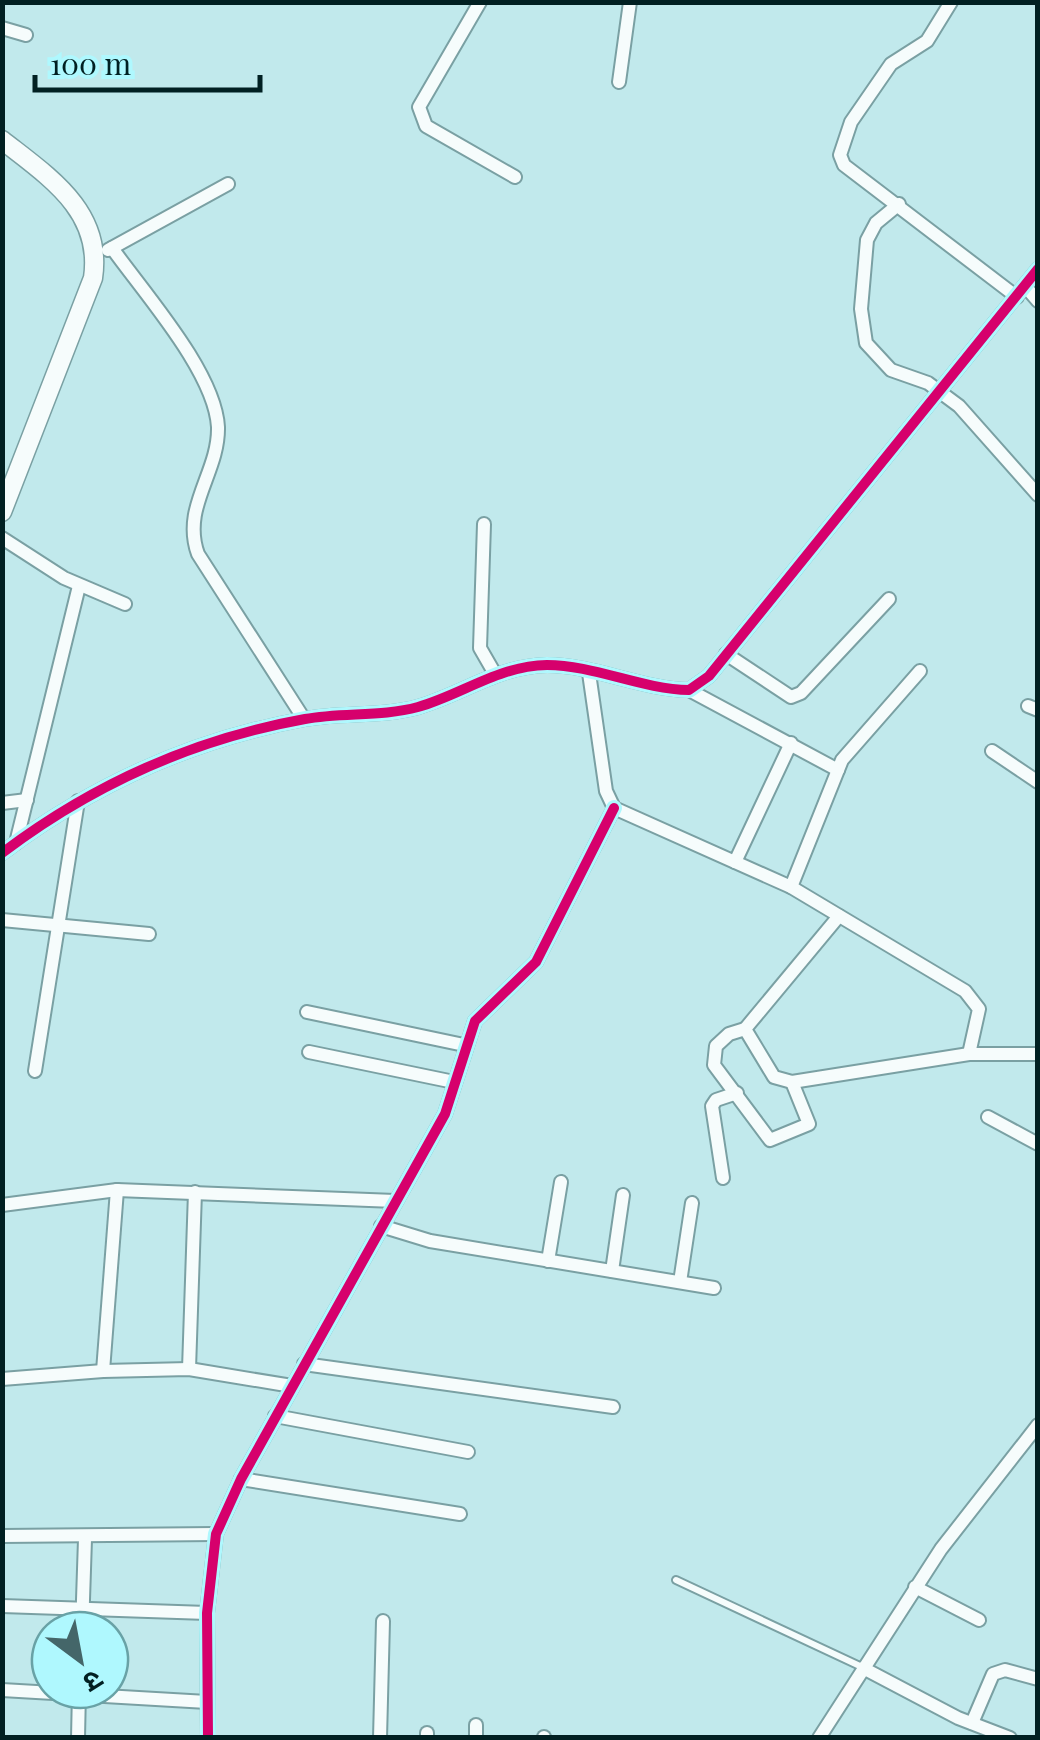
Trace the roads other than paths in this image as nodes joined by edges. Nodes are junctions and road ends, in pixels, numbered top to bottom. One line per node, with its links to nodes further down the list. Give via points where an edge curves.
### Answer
1 (480, 2): 8 (street, via 419,116)
2 (630, 2): 6 (street)
3 (951, 2): 10 (street, via 927,41 891,64 840,144 844,165)
4 (2, 28): 5 (street)
5 (26, 36)
6 (619, 82)
7 (2, 140): 11 (street, via 60,185)
8 (515, 177)
9 (228, 184): 11 (street)
10 (898, 204): 13 (street); 15 (street, via 867,240 864,334 891,370)
11 (104, 252): 17 (street); 28 (street, via 210,393 216,449 191,534)
12 (1038, 269): 13 (street)
13 (1021, 291): 14 (street); 15 (street)
14 (1038, 300)
15 (938, 390): 16 (street); 23 (street)
16 (1038, 495)
17 (2, 512)
18 (484, 524): 26 (street, via 480,648)
19 (2, 538): 20 (street)
20 (79, 586): 22 (street); 33 (street)
21 (889, 599): 23 (street, via 800,694 790,697)
22 (126, 604)
23 (726, 654): 27 (street)
24 (920, 671): 31 (street, via 850,747)
25 (589, 673): 26 (street, via 551,665); 27 (street); 36 (street)
26 (495, 674): 28 (street, via 420,706)
27 (689, 690): 29 (street)
28 (304, 719): 34 (street, via 131,772)
29 (791, 743): 31 (street); 39 (street)
30 (992, 751): 32 (street)
31 (838, 770): 40 (street)
32 (1038, 782)
33 (27, 800): 35 (street); 37 (street)
34 (78, 801): 37 (street); 43 (street)
35 (2, 803)
36 (614, 808): 39 (street); 47 (street, via 536,962 475,1021)
37 (16, 842): 38 (street)
38 (2, 853)
39 (735, 862): 40 (street)
40 (794, 889): 41 (street)
41 (839, 916): 46 (street); 49 (street, via 974,998 978,1022)
42 (2, 920): 43 (street)
43 (58, 925): 44 (street); 51 (street)
44 (149, 934)
45 (307, 1012): 47 (street)
46 (745, 1029): 53 (street, via 774,1078); 54 (street, via 729,1034 712,1056)
47 (464, 1044): 52 (street)
48 (310, 1052): 52 (street)
49 (968, 1054): 50 (street); 53 (street)
50 (1038, 1054)
51 (35, 1071)
52 (454, 1082): 62 (street, via 445,1114)
53 (792, 1082): 54 (street, via 808,1124 777,1140 766,1136)
54 (737, 1093): 57 (street, via 712,1106)
55 (988, 1117): 56 (street)
56 (1038, 1144)
57 (724, 1178)
58 (561, 1182): 66 (street)
59 (117, 1190): 60 (street); 64 (street); 71 (street)
60 (194, 1192): 62 (street); 72 (street)
61 (623, 1195): 67 (street)
62 (395, 1200): 65 (street)
63 (692, 1202): 68 (street)
64 (2, 1206)
65 (381, 1226): 66 (street); 70 (street)
66 (548, 1260): 67 (street)
67 (612, 1271): 68 (street)
68 (680, 1282): 69 (street)
69 (714, 1288)
70 (304, 1364): 74 (street); 75 (street)
71 (103, 1370): 72 (street); 73 (street)
72 (189, 1370): 74 (street)
73 (2, 1380)
74 (292, 1386): 76 (street)
75 (613, 1407)
76 (275, 1416): 78 (street); 79 (street)
77 (1038, 1426): 85 (street)
78 (468, 1452)
79 (241, 1480): 80 (street); 81 (street)
80 (460, 1514)
81 (216, 1534): 83 (street); 89 (street)
82 (2, 1536): 83 (street)
83 (86, 1538): 87 (street)
84 (676, 1580): 92 (lane)
85 (915, 1587): 90 (street); 92 (street)
86 (2, 1606): 87 (street)
87 (83, 1610)
88 (130, 1612): 89 (street)
89 (207, 1614): 97 (street)
90 (979, 1620)
91 (383, 1621): 103 (street)
92 (863, 1668): 99 (street); 100 (street)
93 (1038, 1679): 99 (street, via 1005,1670 993,1674)
94 (2, 1690): 95 (street)
95 (30, 1691)
96 (130, 1697): 97 (street)
97 (208, 1702): 102 (street)
98 (79, 1710): 101 (street)
99 (972, 1723): 104 (street)
100 (825, 1736)
101 (78, 1738)
102 (208, 1738)
103 (380, 1738)
104 (1010, 1738)

